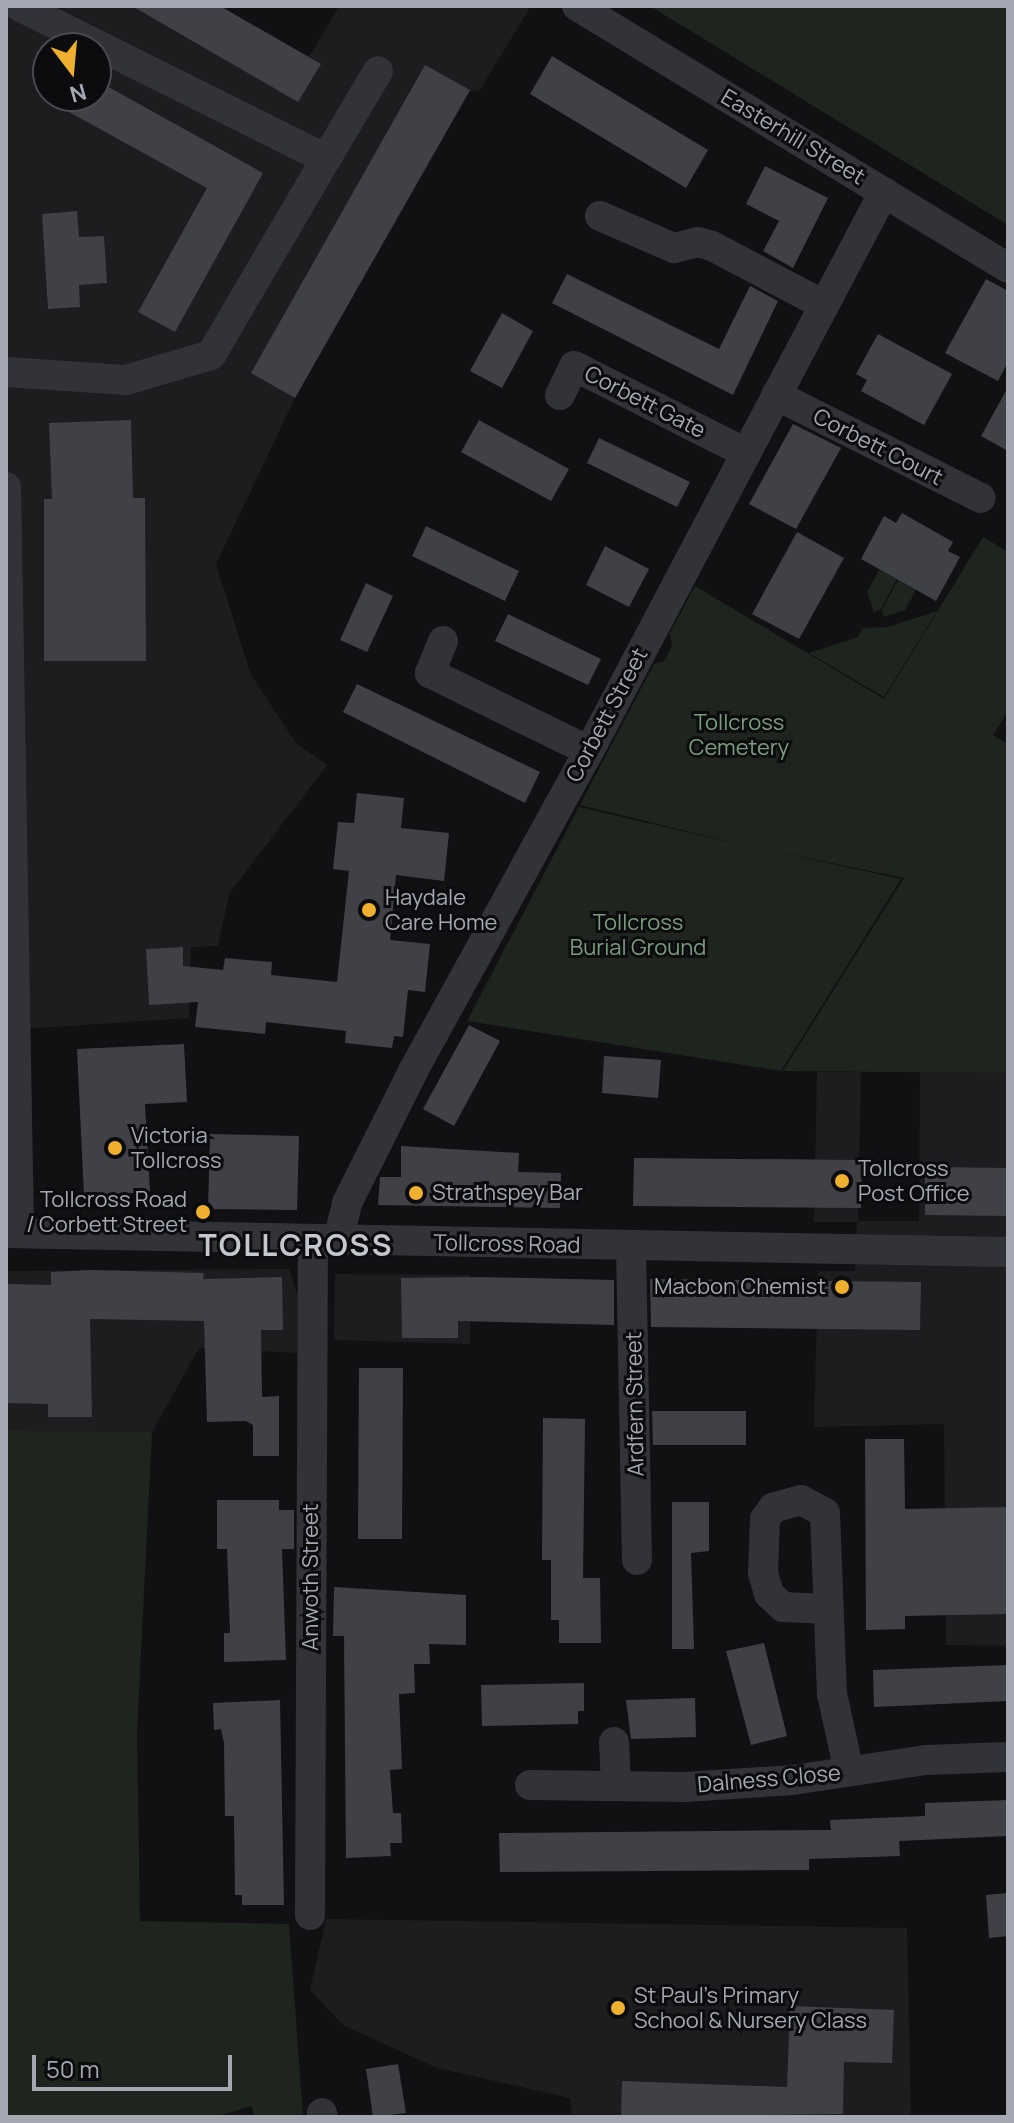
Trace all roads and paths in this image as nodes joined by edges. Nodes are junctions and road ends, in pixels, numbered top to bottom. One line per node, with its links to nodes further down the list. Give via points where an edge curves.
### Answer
1 (19, 6): 4 (street)
2 (577, 6): 5 (street, Easterhill Street)
3 (378, 71): 4 (street)
4 (326, 159): 9 (street, via 211,355 126,380)
5 (884, 192): 7 (street, Easterhill Street); 8 (street, Corbett Street)
6 (600, 216): 8 (street, via 663,245 712,246)
7 (1008, 268)
8 (824, 305): 11 (street, Corbett Street)
9 (6, 372)
10 (560, 395): 12 (street, Corbett Gate, via 574,366)
11 (776, 395): 12 (street, Corbett Street); 14 (street, Corbett Court)
12 (746, 453): 16 (street, Corbett Street)
13 (6, 487): 17 (street)
14 (981, 498)
15 (443, 641): 16 (street, via 430,673)
16 (589, 751): 18 (street, Corbett Street)
17 (12, 1233): 18 (street, Tollcross Road)
18 (326, 1240): 19 (street, Tollcross Road); 28 (street, Anwoth Street)
19 (631, 1248): 20 (street, Tollcross Road); 21 (street, Ardfern Street)
20 (1008, 1252)
21 (637, 1560)
22 (828, 1609): 25 (street, via 832,1694)
23 (614, 1742): 26 (street)
24 (1008, 1757): 25 (street, Dalness Close)
25 (849, 1771): 26 (street, Dalness Close, via 701,1786)
26 (616, 1783): 27 (street, Dalness Close)
27 (530, 1785)
28 (310, 1915)

